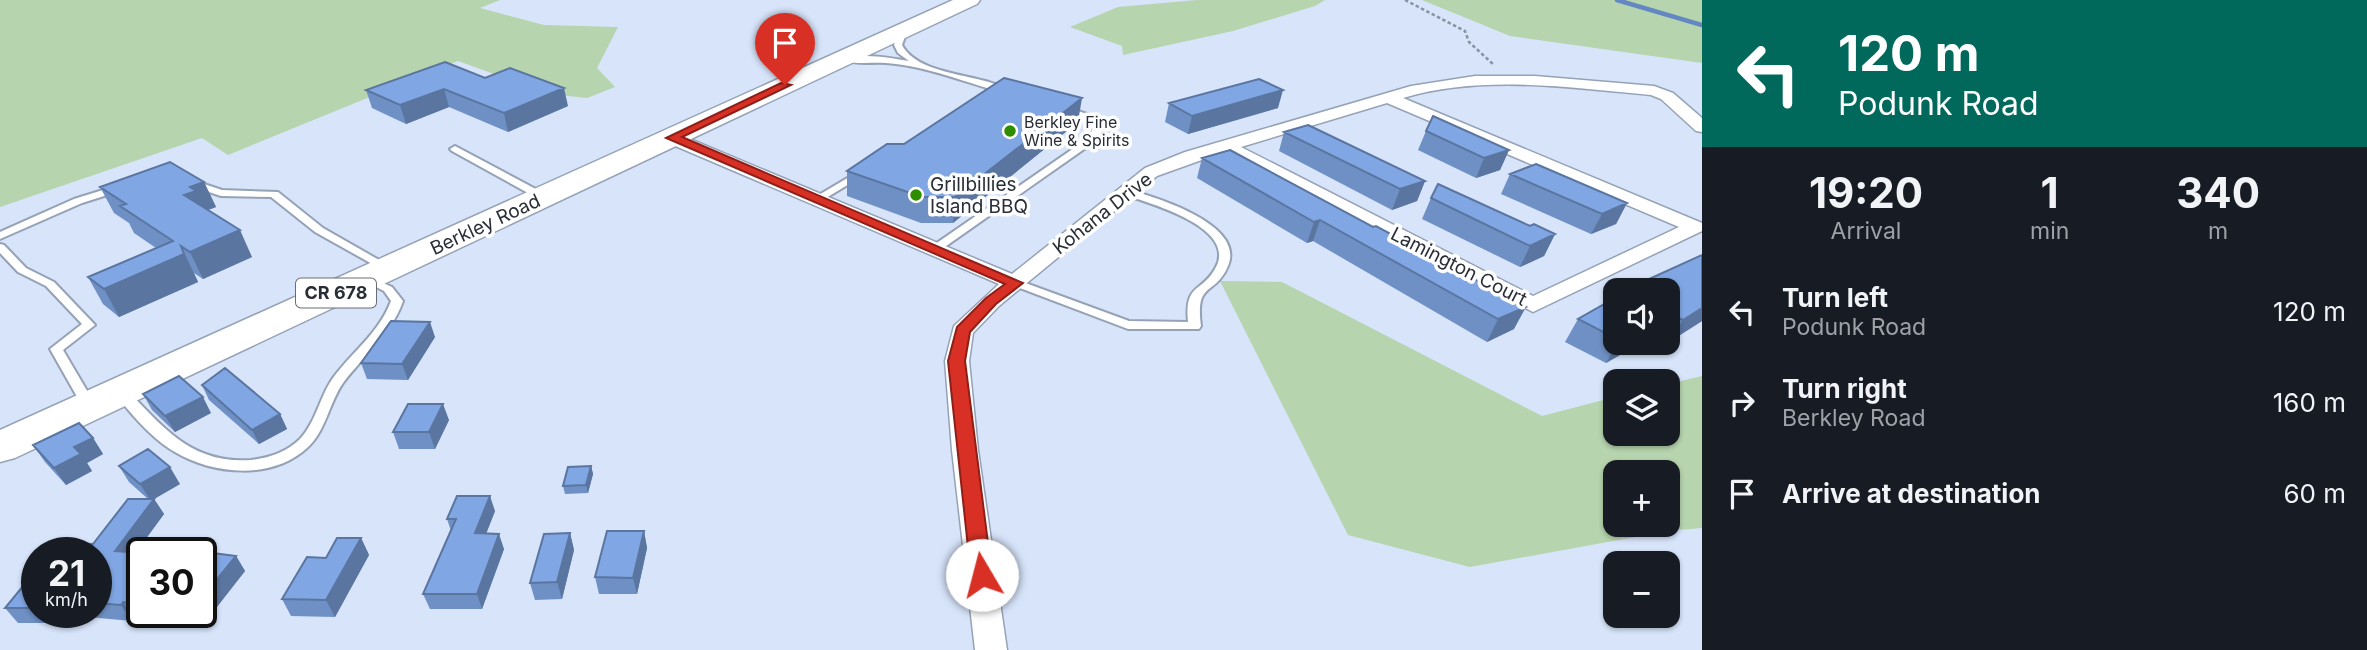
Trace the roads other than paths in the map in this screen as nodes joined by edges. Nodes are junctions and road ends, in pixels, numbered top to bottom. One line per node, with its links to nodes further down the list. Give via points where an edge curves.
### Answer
1 (970, 0): 2 (main road, Berkley Road / CR 678)
2 (903, 31): 3 (main road, Berkley Road / CR 678); 4 (lane, via 898,45)
3 (837, 61): 4 (lane); 11 (main road, Berkley Road / CR 678)
4 (918, 64): 5 (lane)
5 (1003, 90): 6 (lane); 8 (lane)
6 (1015, 94)
7 (1388, 97): 10 (street, Kohana Drive, via 1485,78 1661,93); 12 (street, Kohana Drive); 12 (street, Lamington Court, via 1695,227 1533,305)
8 (986, 100)
9 (1049, 104): 22 (lane, via 1092,119 1097,129 1094,138)
10 (1702, 127)
11 (672, 138): 18 (main road, Berkley Road / CR 678); 19 (street)
12 (1228, 147): 17 (street, Kohana Drive, via 1151,172)
13 (455, 149): 18 (lane)
14 (873, 166): 19 (lane)
15 (177, 180): 23 (lane, via 221,193 274,194)
16 (125, 186): 20 (lane, via 78,201)
17 (1126, 192): 24 (street, Kohana Drive); 24 (lane, via 1191,216 1219,239 1225,258 1196,293 1192,303 1195,326 1128,325)
18 (543, 197): 23 (main road, Berkley Road / CR 678)
19 (817, 199): 22 (street)
20 (0, 236)
21 (0, 247): 25 (lane, via 22,270 50,284 89,325 56,349)
22 (935, 249): 24 (street)
23 (378, 274): 25 (main road, Berkley Road / CR 678); 25 (lane, via 397,301 393,316 347,368 304,443 287,456 261,464 202,460)
24 (1016, 283): 29 (street, Kohana Drive, via 962,331 957,361)
25 (105, 399): 26 (main road, Berkley Road / CR 678)
26 (41, 428): 27 (main road, Berkley Road / CR 678); 28 (main road)
27 (0, 447)
28 (0, 456)
29 (991, 650)

